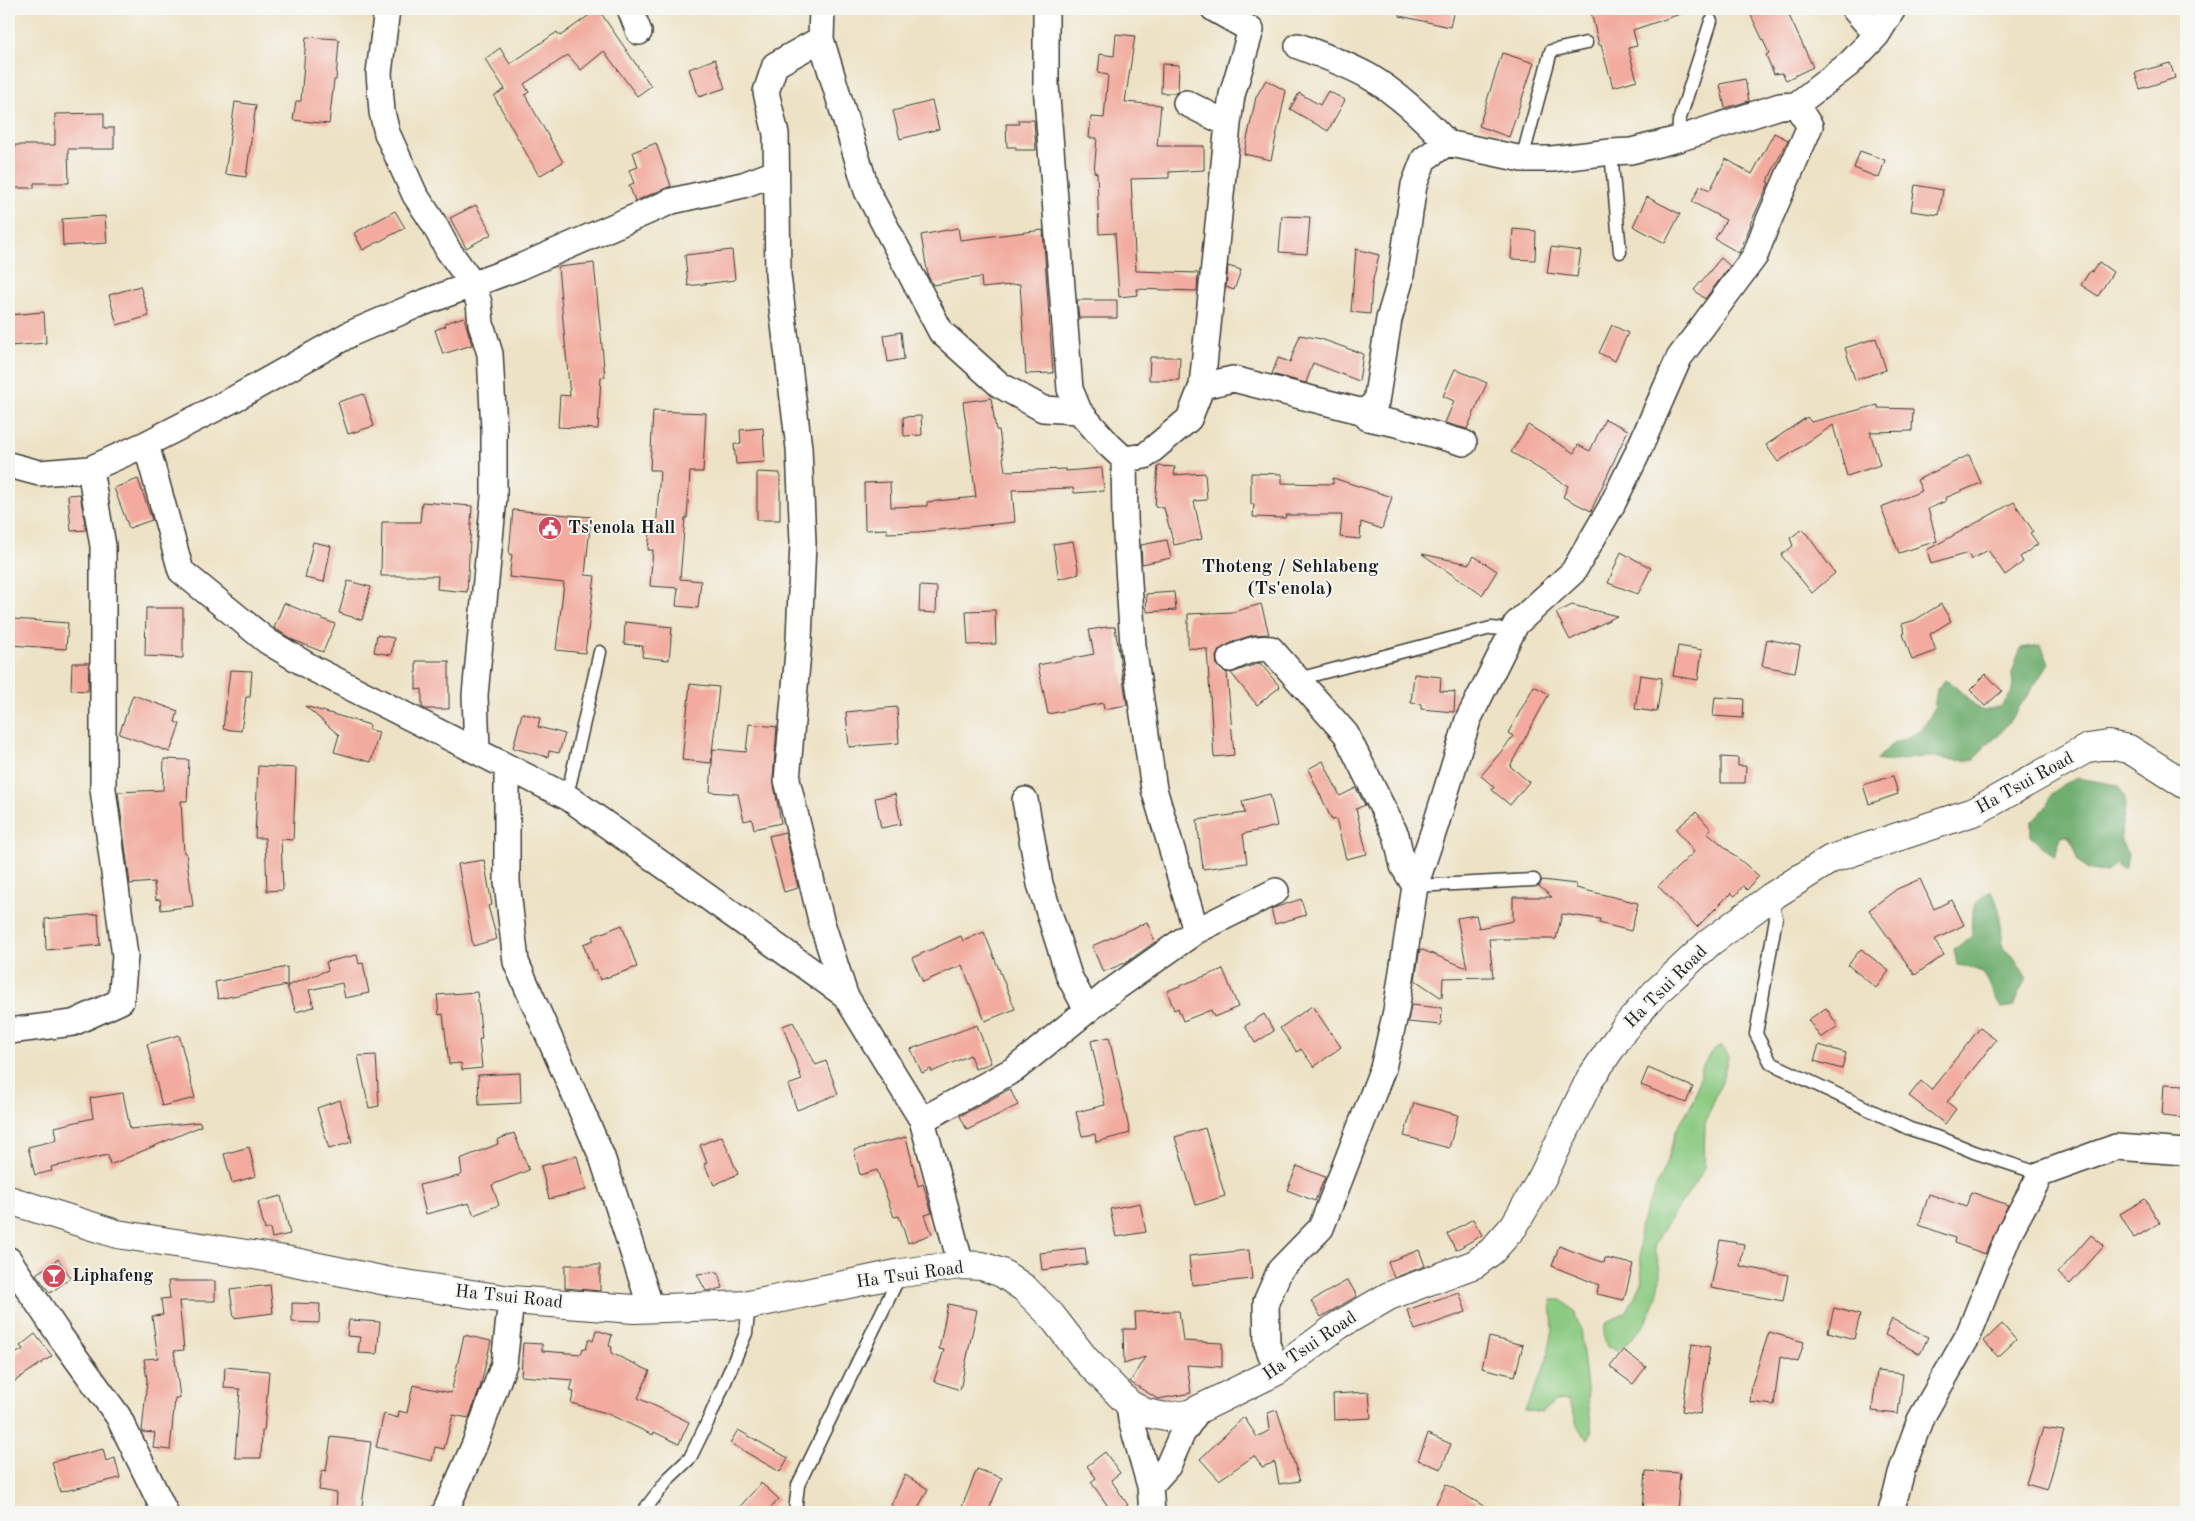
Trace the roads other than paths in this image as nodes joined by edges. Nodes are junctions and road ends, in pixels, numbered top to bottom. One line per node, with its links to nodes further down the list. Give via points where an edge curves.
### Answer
1 (387, 9): 23 (street, via 379,73 387,133 415,195)
2 (630, 9): 9 (street)
3 (822, 9): 11 (street)
4 (1046, 9): 25 (street, via 1046,85 1070,390)
5 (1214, 9): 16 (street, via 1251,30 1232,96)
6 (1854, 9): 10 (street)
7 (1893, 9): 10 (street)
8 (1711, 21): 17 (lane, via 1679,121)
9 (640, 32)
10 (1877, 35): 15 (street, via 1849,64)
11 (821, 39): 21 (street, via 775,66 766,92 776,134); 25 (street, via 867,191 940,332 1000,385 1043,409)
12 (1586, 43): 20 (lane, via 1551,51)
13 (1298, 46): 18 (street, via 1371,78)
14 (1186, 103): 16 (street)
15 (1796, 105): 17 (street, via 1780,106); 32 (street, via 1810,126 1755,256 1679,358 1611,507 1572,572 1516,624)
16 (1228, 124): 24 (street)
17 (1678, 139): 19 (street, via 1631,151)
18 (1447, 143): 20 (street); 26 (street, via 1424,159 1414,185 1400,282 1389,320 1376,402)
19 (1611, 152): 20 (street); 22 (lane)
20 (1522, 159)
21 (775, 173): 23 (street, via 743,185 672,201); 46 (street, via 778,275 799,448 803,542 799,640 786,780 821,920)
22 (1620, 252)
23 (472, 283): 28 (street, via 350,334); 36 (street, via 490,354 494,429 494,497 475,695)
24 (1202, 386): 26 (street, via 1233,379); 29 (street, via 1189,419 1144,456)
25 (1079, 411): 29 (street)
26 (1364, 412): 27 (street, via 1368,418)
27 (1464, 443)
28 (146, 444): 31 (street); 36 (street, via 181,571 267,641 312,668)
29 (1124, 459): 45 (street, via 1133,646 1153,779)
30 (9, 465): 31 (street, via 39,473)
31 (90, 468): 48 (street, via 103,546 103,789 126,956 121,1000 73,1023)
32 (1514, 630): 35 (lane, via 1492,628); 42 (street, via 1468,720)
33 (600, 652): 39 (lane, via 570,783)
34 (1230, 659): 35 (street, via 1258,647 1271,649)
35 (1298, 679): 42 (street, via 1346,734 1396,835 1403,866)
36 (477, 750): 37 (street)
37 (507, 767): 39 (street); 58 (street, via 507,882 516,962 602,1157)
38 (2186, 785): 44 (street, Ha Tsui Road, via 2129,749 2088,748 1976,811 1831,859)
39 (557, 792): 46 (street)
40 (1026, 800): 47 (street, via 1040,884 1069,976)
41 (1534, 880): 42 (lane)
42 (1415, 886): 59 (street, via 1396,1011 1383,1068 1321,1228 1280,1270 1266,1302 1267,1344)
43 (1276, 891): 45 (street)
44 (1771, 897): 51 (lane, via 1776,918 1756,1034 1771,1063 1910,1129); 59 (street, Ha Tsui Road, via 1709,943 1624,1028 1590,1079 1542,1178 1514,1226 1492,1251 1475,1264 1389,1296 1339,1325)
45 (1196, 931): 47 (street)
46 (846, 995): 49 (street)
47 (1087, 1010): 49 (street, via 1015,1069)
48 (9, 1031)
49 (922, 1120): 54 (street)
50 (2186, 1152): 51 (street, via 2116,1147)
51 (2040, 1174): 68 (street, via 2011,1229 1968,1336 1920,1420)
52 (9, 1200): 56 (street, Ha Tsui Road, via 117,1234)
53 (9, 1260): 64 (street, via 118,1416)
54 (961, 1265): 55 (street, Ha Tsui Road); 60 (street, Ha Tsui Road, via 982,1266 1002,1273 1024,1288)
55 (901, 1273): 57 (street, Ha Tsui Road); 66 (lane, via 798,1485)
56 (511, 1300): 58 (street, Ha Tsui Road); 65 (street, via 504,1364)
57 (749, 1305): 58 (street, Ha Tsui Road); 63 (lane, via 746,1333 690,1458 670,1477)
58 (651, 1308)
59 (1277, 1372): 61 (street, Ha Tsui Road)
60 (1129, 1404): 61 (street, Ha Tsui Road, via 1146,1413 1166,1417); 62 (street)
61 (1197, 1412): 62 (street, via 1182,1434 1168,1466)
62 (1150, 1486): 67 (street)
63 (645, 1510)
64 (165, 1512)
65 (445, 1512)
66 (795, 1512)
67 (1152, 1512)
68 (1891, 1512)

